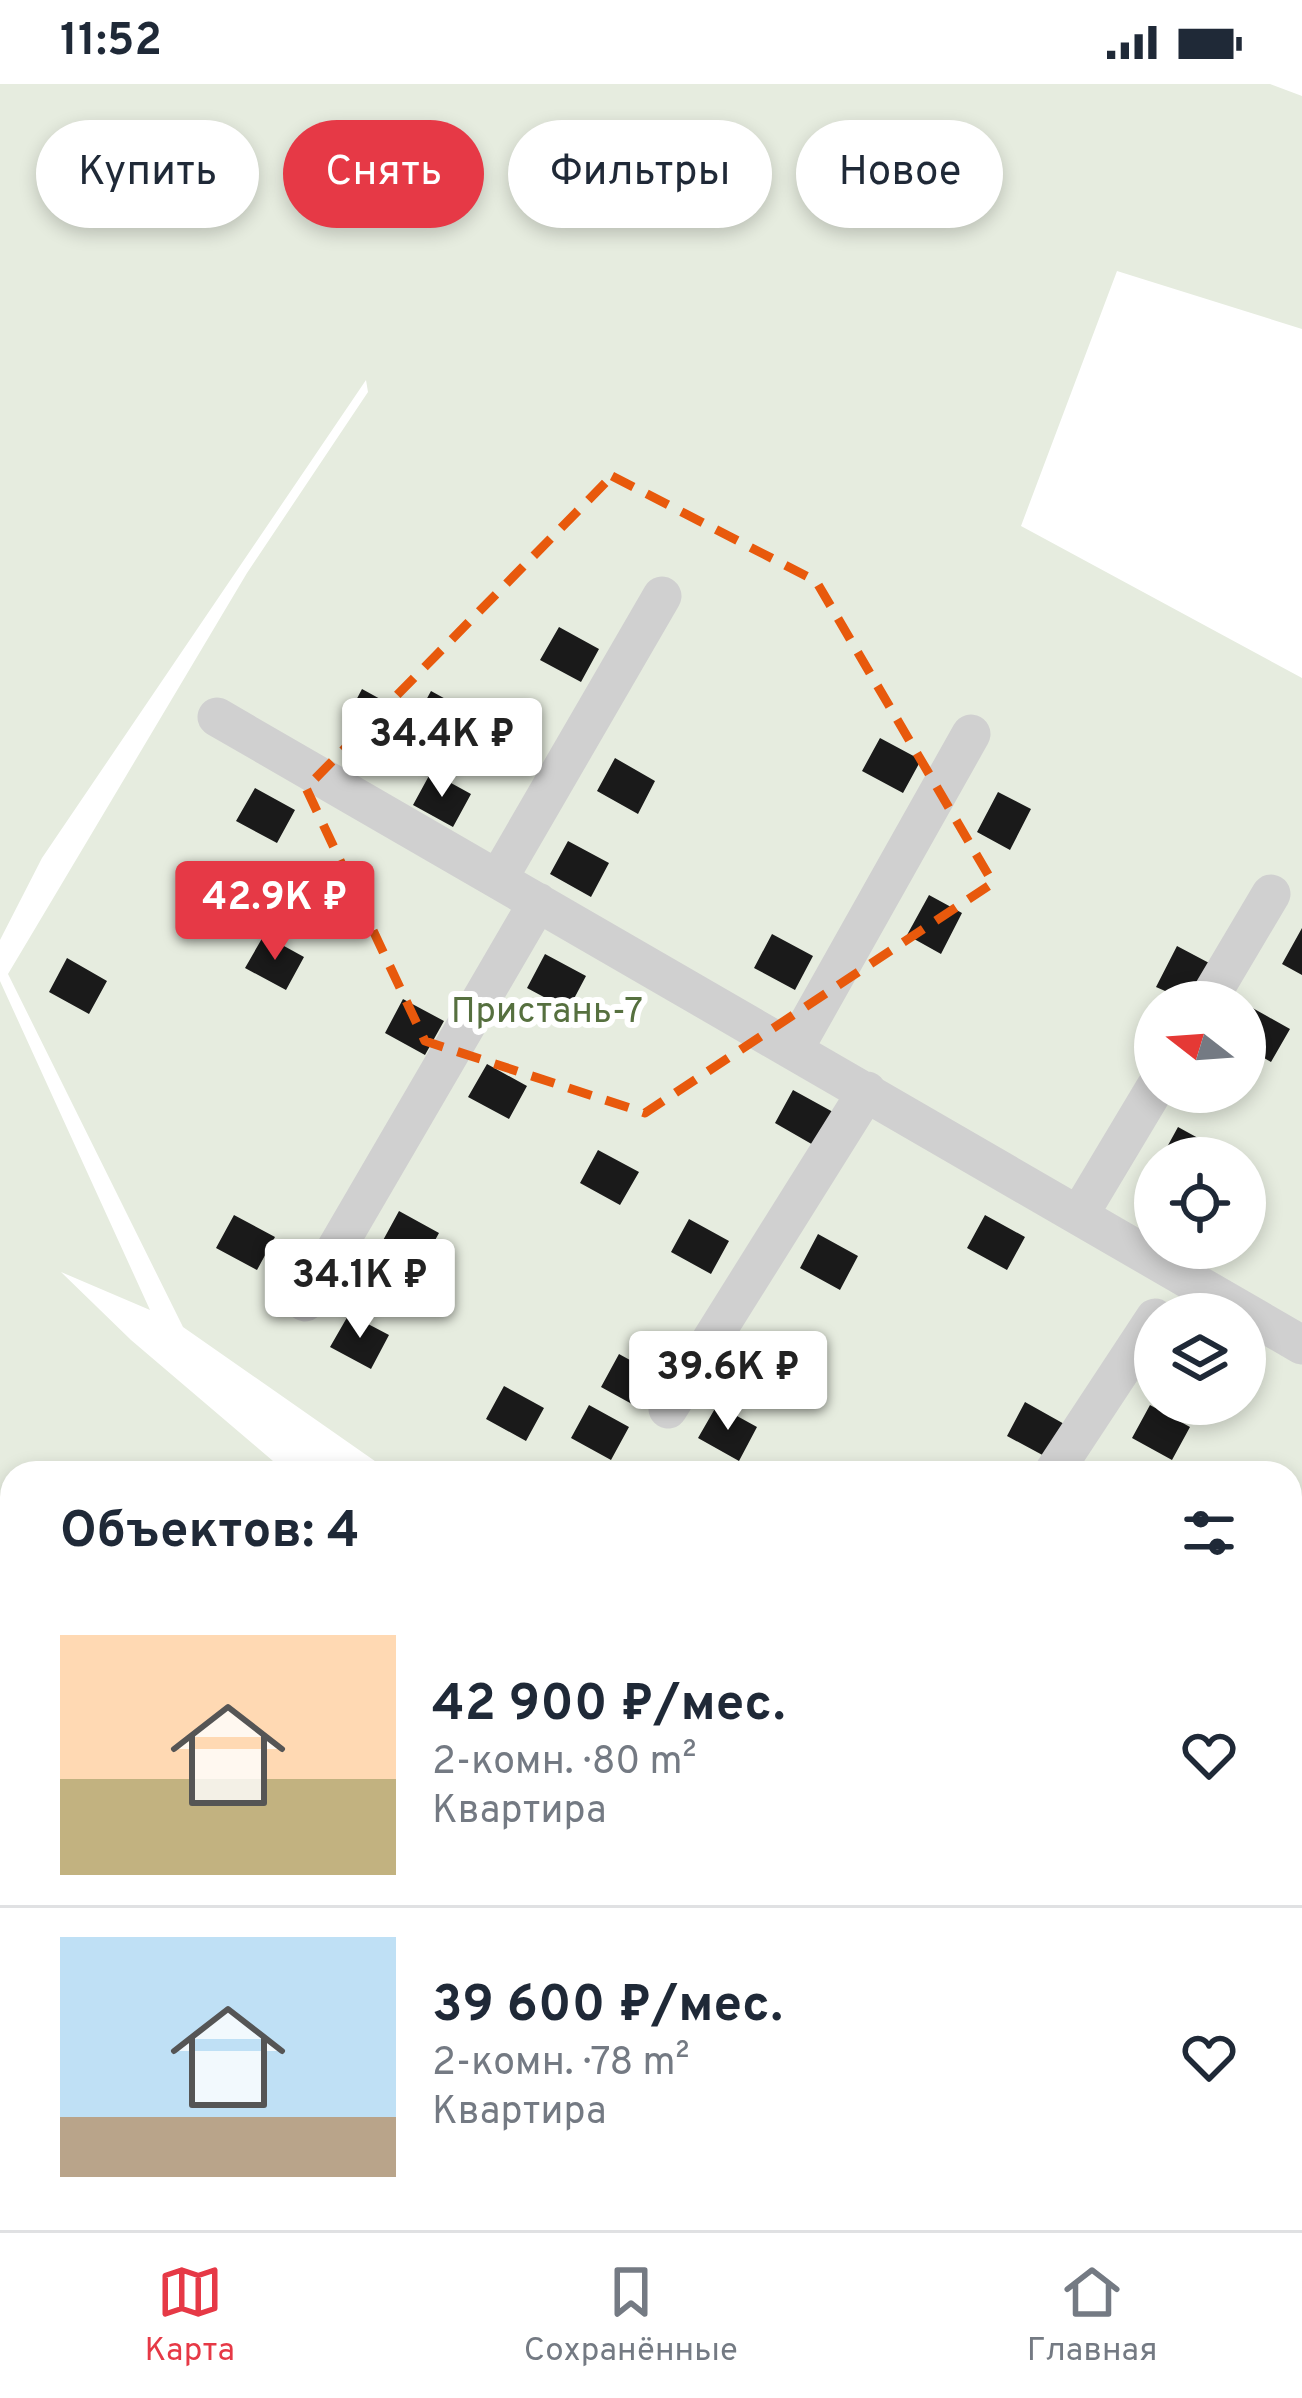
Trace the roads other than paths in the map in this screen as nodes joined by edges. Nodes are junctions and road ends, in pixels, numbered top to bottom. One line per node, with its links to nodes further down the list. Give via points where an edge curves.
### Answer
1 (662, 596): 4 (lane)
2 (217, 717): 4 (lane)
3 (970, 734): 8 (lane)
4 (499, 879): 6 (lane)
5 (1271, 894): 7 (lane)
6 (538, 902): 8 (lane); 14 (lane)
7 (1219, 981)
8 (794, 1049): 9 (lane)
9 (867, 1091): 11 (lane); 17 (lane)
10 (1140, 1113): 11 (lane)
11 (1079, 1215): 12 (lane)
12 (1183, 1275): 13 (lane); 15 (lane)
13 (1171, 1293)
14 (305, 1302)
15 (1302, 1345)
16 (1134, 1350): 18 (lane)
17 (668, 1409)
18 (1061, 1461)

